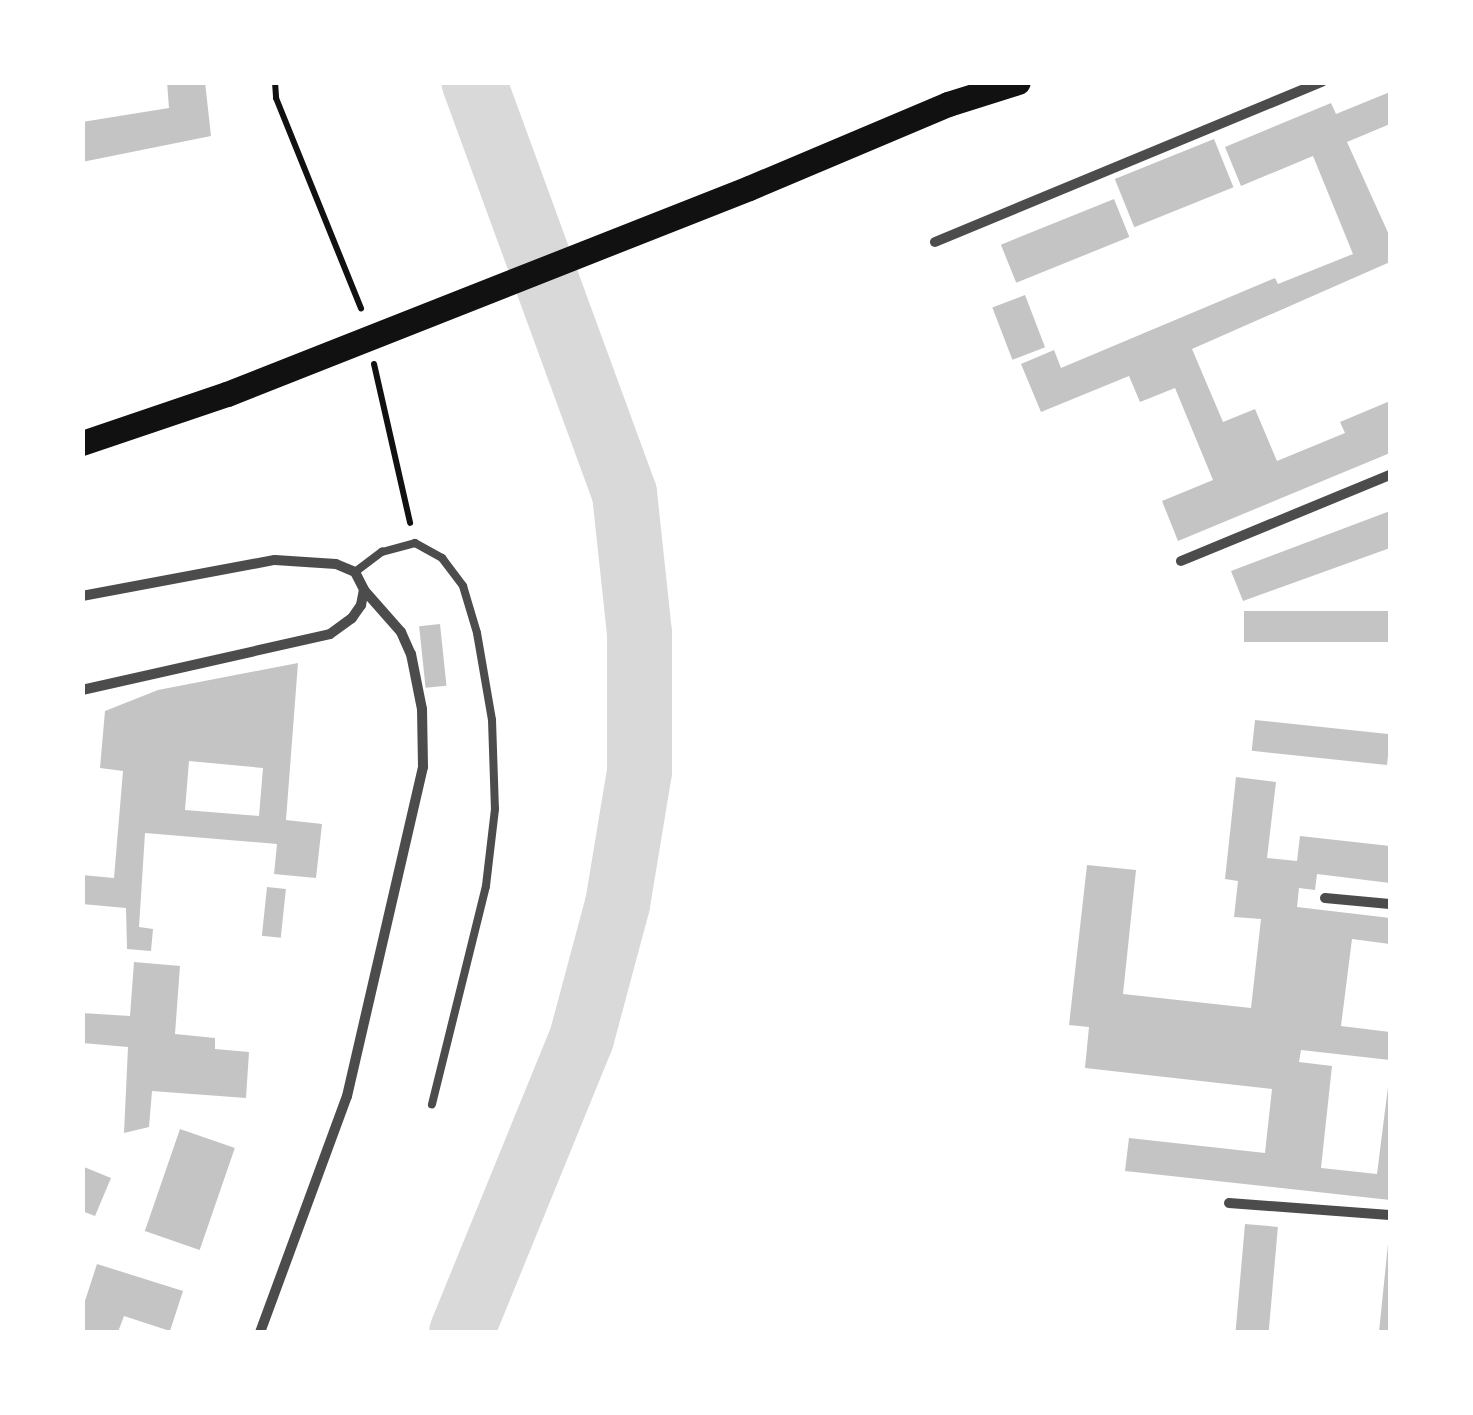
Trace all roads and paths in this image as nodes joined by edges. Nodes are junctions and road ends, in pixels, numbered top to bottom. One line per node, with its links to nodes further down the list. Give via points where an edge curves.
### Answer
1 (978, 82): 4 (main road)
2 (1018, 82): 4 (main road)
3 (1322, 82): 5 (street)
4 (948, 104): 6 (main road, via 227,394)
5 (935, 242)
6 (82, 443)
7 (1390, 475): 8 (street)
8 (1181, 561)
9 (355, 572): 10 (street); 11 (street, via 320,560 275,560); 15 (lane, via 382,552 415,544 442,558 463,586 473,618 492,720 496,809 486,886)
10 (364, 590): 12 (street, via 352,618 330,634); 18 (street, via 401,632 410,654 422,710 423,767 346,1096)
11 (82, 596)
12 (82, 690)
13 (1326, 898): 14 (street)
14 (1390, 904)
15 (432, 1104)
16 (1229, 1203): 17 (street)
17 (1390, 1215)
18 (260, 1332)

